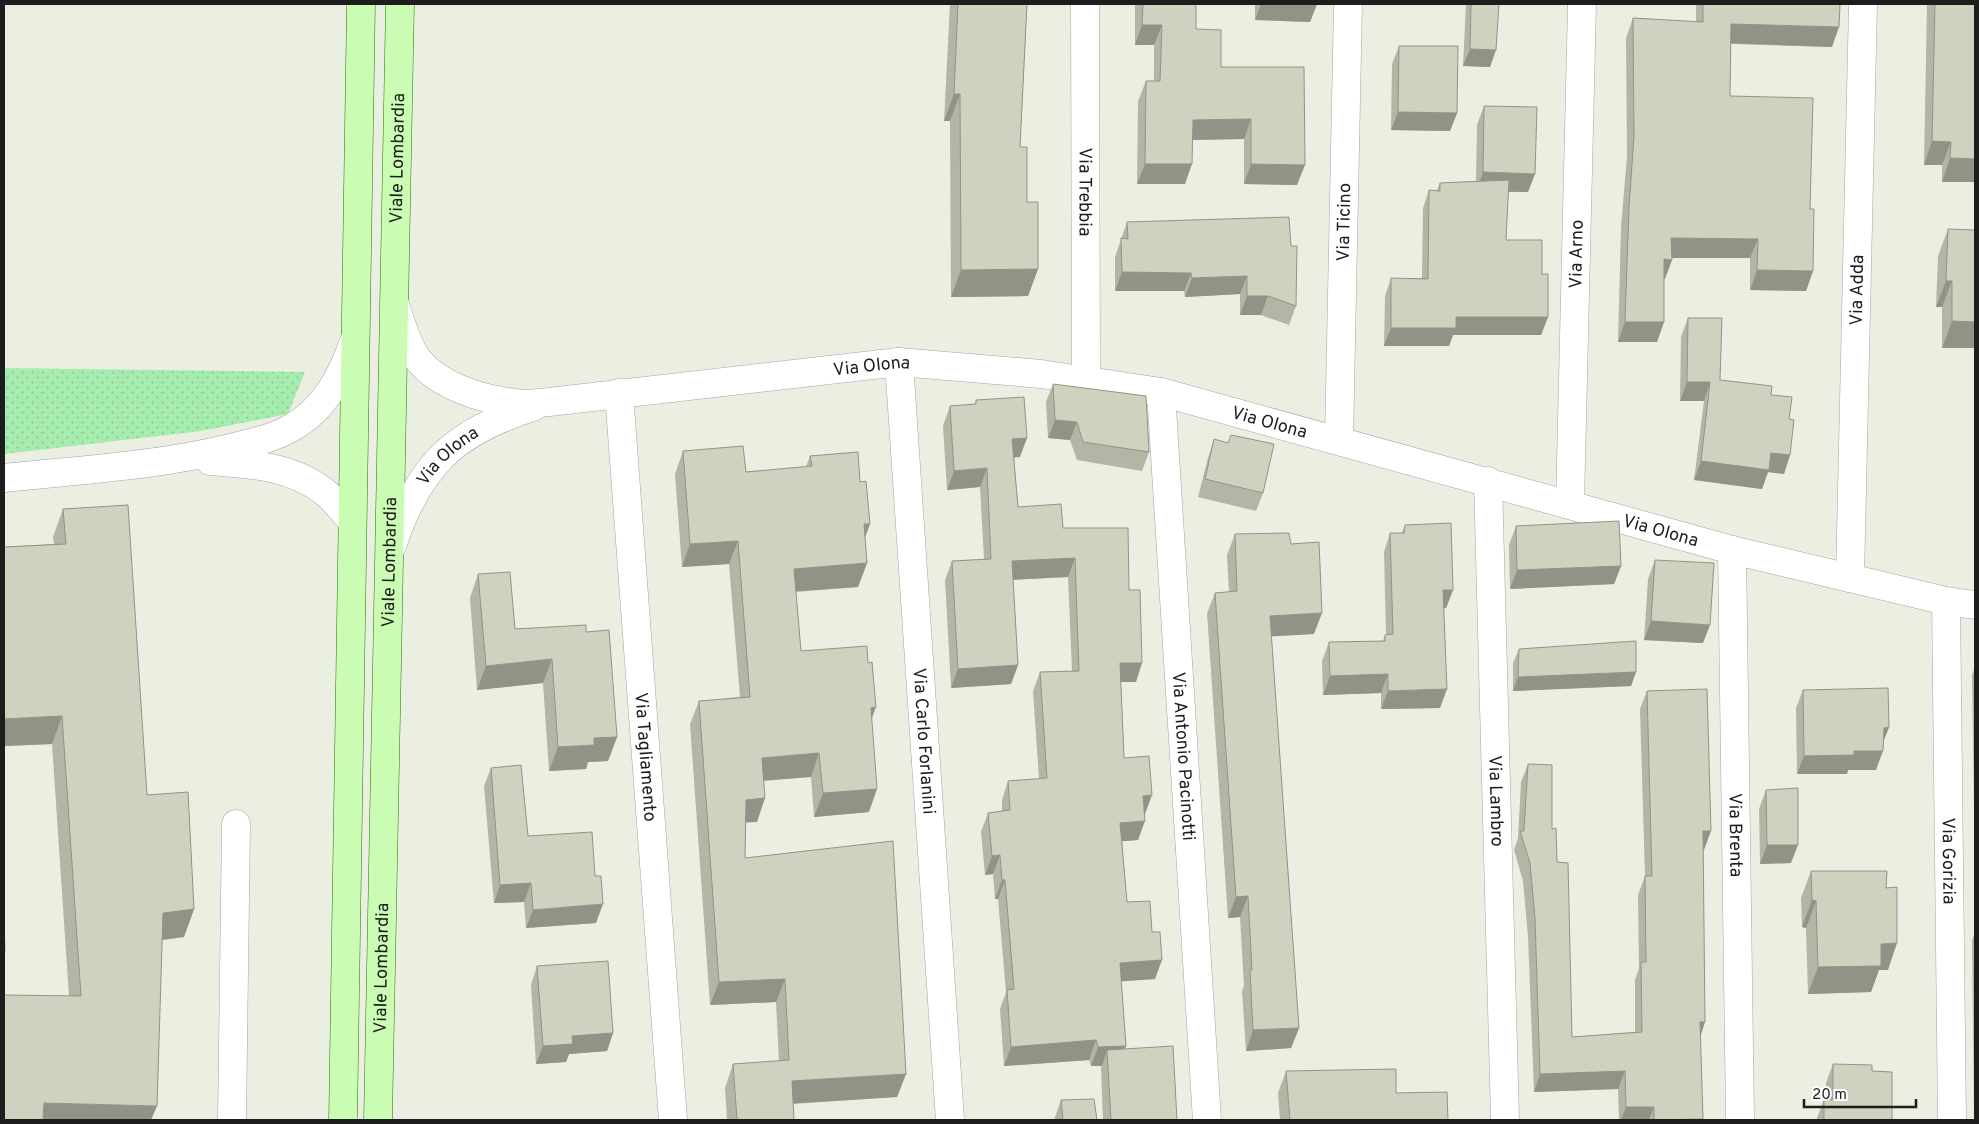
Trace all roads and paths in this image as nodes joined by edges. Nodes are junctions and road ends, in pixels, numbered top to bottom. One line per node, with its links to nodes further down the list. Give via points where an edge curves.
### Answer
1 (361, 4): 8 (main road, Viale Lombardia)
2 (400, 4): 7 (main road, Viale Lombardia)
3 (1085, 4): 10 (street, Via Trebbia)
4 (1348, 4): 14 (street, Via Ticino)
5 (1582, 4): 18 (street, Via Arno)
6 (1863, 4): 22 (street, Via Adda)
7 (394, 303): 13 (street, Via Olona, via 416,356 433,373 486,398 516,404); 21 (main road, Viale Lombardia)
8 (355, 337): 15 (street, via 344,370 330,393 292,428 263,440); 19 (main road, Viale Lombardia)
9 (899, 362): 10 (street, Via Olona); 12 (street, Via Olona); 30 (street, Via Carlo Forlanini)
10 (1086, 380): 11 (street, Via Olona)
11 (1162, 392): 14 (street, Via Olona); 31 (street, Via Antonio Pacinotti)
12 (619, 393): 13 (street, Via Olona); 29 (street, Via Tagliamento)
13 (549, 402): 21 (street, Via Olona, via 483,426 437,460 403,512)
14 (1339, 440): 17 (street, Via Olona)
15 (186, 459): 16 (street); 19 (street, via 262,465 287,472 326,494)
16 (4, 478)
17 (1488, 481): 18 (street, Via Olona); 32 (street, Via Lambro)
18 (1570, 504): 20 (street, Via Olona)
19 (351, 520): 27 (main road, Viale Lombardia)
20 (1732, 550): 22 (street, Via Olona); 33 (street, Via Brenta)
21 (389, 555): 28 (main road, Viale Lombardia)
22 (1850, 578): 23 (street, Via Olona)
23 (1946, 601): 24 (street, Via Olona); 34 (street, Via Gorizia)
24 (1975, 605)
25 (236, 824): 26 (street)
26 (232, 1120)
27 (343, 1120)
28 (378, 1120)
29 (673, 1120)
30 (950, 1120)
31 (1207, 1120)
32 (1505, 1120)
33 (1740, 1120)
34 (1952, 1120)

